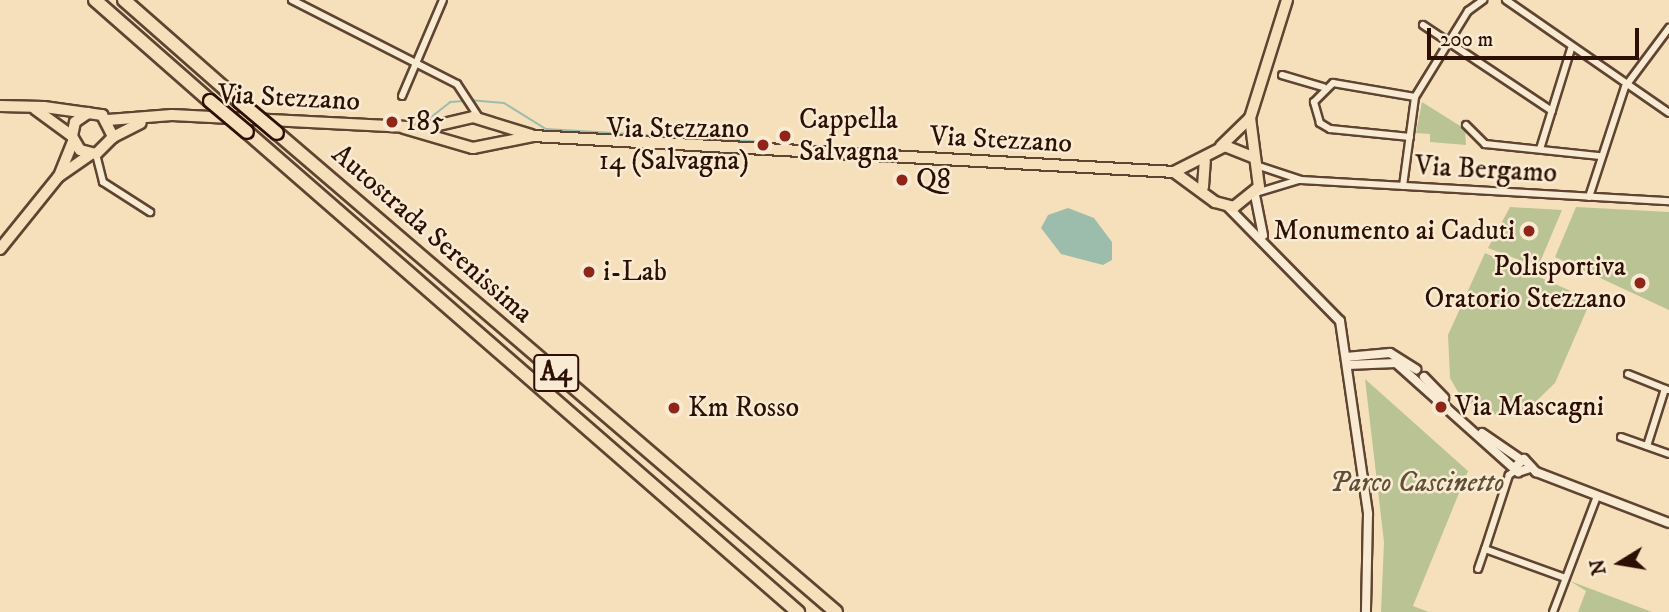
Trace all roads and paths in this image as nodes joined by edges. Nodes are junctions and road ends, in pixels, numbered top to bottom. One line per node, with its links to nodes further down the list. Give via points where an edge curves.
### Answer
1 (95, 0): 70 (highway, Autostrada Serenissima / A4, bridge)
2 (292, 0): 12 (street)
3 (443, 0): 12 (street)
4 (1287, 0): 25 (main road, Via Stezzano)
5 (1483, 0): 10 (street, via 1468,11)
6 (1506, 0): 11 (street)
7 (126, 1): 71 (highway, Autostrada Serenissima / A4, bridge)
8 (1423, 26): 10 (street)
9 (1669, 28): 15 (street)
10 (1449, 42): 17 (street); 21 (street)
11 (1571, 49): 15 (street); 21 (street)
12 (416, 63): 16 (street); 18 (street, via 457,84)
13 (1282, 75): 14 (street)
14 (1323, 87): 17 (street, via 1333,83); 33 (street, via 1315,113 1330,129)
15 (1625, 87): 23 (street); 40 (street)
16 (402, 96)
17 (1415, 97): 33 (street)
18 (468, 104): 26 (street); 28 (street)
19 (0, 106): 20 (main road, Via Stezzano)
20 (31, 107): 22 (main road, Via Stezzano); 34 (main road)
21 (1552, 111): 38 (street)
22 (88, 113): 27 (main road, Via Stezzano); 34 (main road, via 75,122)
23 (1669, 113)
24 (172, 115): 27 (main road, Via Stezzano); 30 (main road, Via Stezzano); 32 (main road, Via Stezzano)
25 (1250, 118): 37 (main road, Via Stezzano); 42 (main road, Via Stezzano)
26 (481, 119): 28 (main road, Via Stezzano); 31 (main road, Via Stezzano); 36 (main road, via 488,132)
27 (108, 120): 32 (main road)
28 (461, 121): 30 (main road, Via Stezzano); 35 (main road)
29 (1466, 125): 38 (street, via 1485,144)
30 (404, 128): 35 (main road, Via Stezzano)
31 (533, 135): 36 (main road, Via Stezzano); 43 (main road, Via Stezzano)
32 (113, 137): 39 (main road, Via Stezzano)
33 (1410, 137): 46 (street)
34 (73, 138): 39 (main road); 44 (main road)
35 (458, 139): 36 (main road, Via Stezzano)
36 (478, 147)
37 (1219, 148): 41 (main road, Via Stezzano); 42 (main road, via 1236,146)
38 (1540, 149): 40 (street)
39 (94, 154): 44 (main road, Via Stezzano); 52 (street, via 103,182)
40 (1600, 156): 49 (street)
41 (1205, 160): 43 (main road, Via Stezzano); 47 (main road)
42 (1257, 162): 45 (street, Via Bergamo); 48 (main road)
43 (1174, 172): 47 (main road, Via Stezzano)
44 (58, 177): 54 (main road)
45 (1301, 180): 46 (street, Via Bergamo); 48 (street, Via Bergamo)
46 (1403, 186): 49 (street, Via Bergamo)
47 (1202, 187): 51 (main road, Via Stezzano)
48 (1256, 194): 51 (main road); 53 (street, via 1255,219)
49 (1589, 197): 50 (street, Via Bergamo)
50 (1669, 201)
51 (1227, 206): 53 (street)
52 (150, 212)
53 (1269, 244): 55 (street, via 1334,311)
54 (0, 249)
55 (1347, 361): 56 (street, via 1390,353); 59 (street, via 1391,361); 72 (street, via 1368,514)
56 (1416, 369): 58 (street); 59 (street)
57 (1628, 374): 60 (street)
58 (1424, 377): 59 (street); 64 (street)
59 (1413, 381): 64 (street)
60 (1667, 390): 62 (street)
61 (1621, 437): 62 (street)
62 (1647, 446): 63 (street)
63 (1669, 454)
64 (1515, 468): 65 (street, via 1530,468); 67 (street, via 1495,510)
65 (1597, 496): 66 (street); 69 (street)
66 (1669, 523)
67 (1485, 549): 68 (street); 69 (street)
68 (1478, 569)
69 (1565, 578): 73 (street)
70 (799, 612)
71 (836, 612)
72 (1366, 612)
73 (1553, 612)

